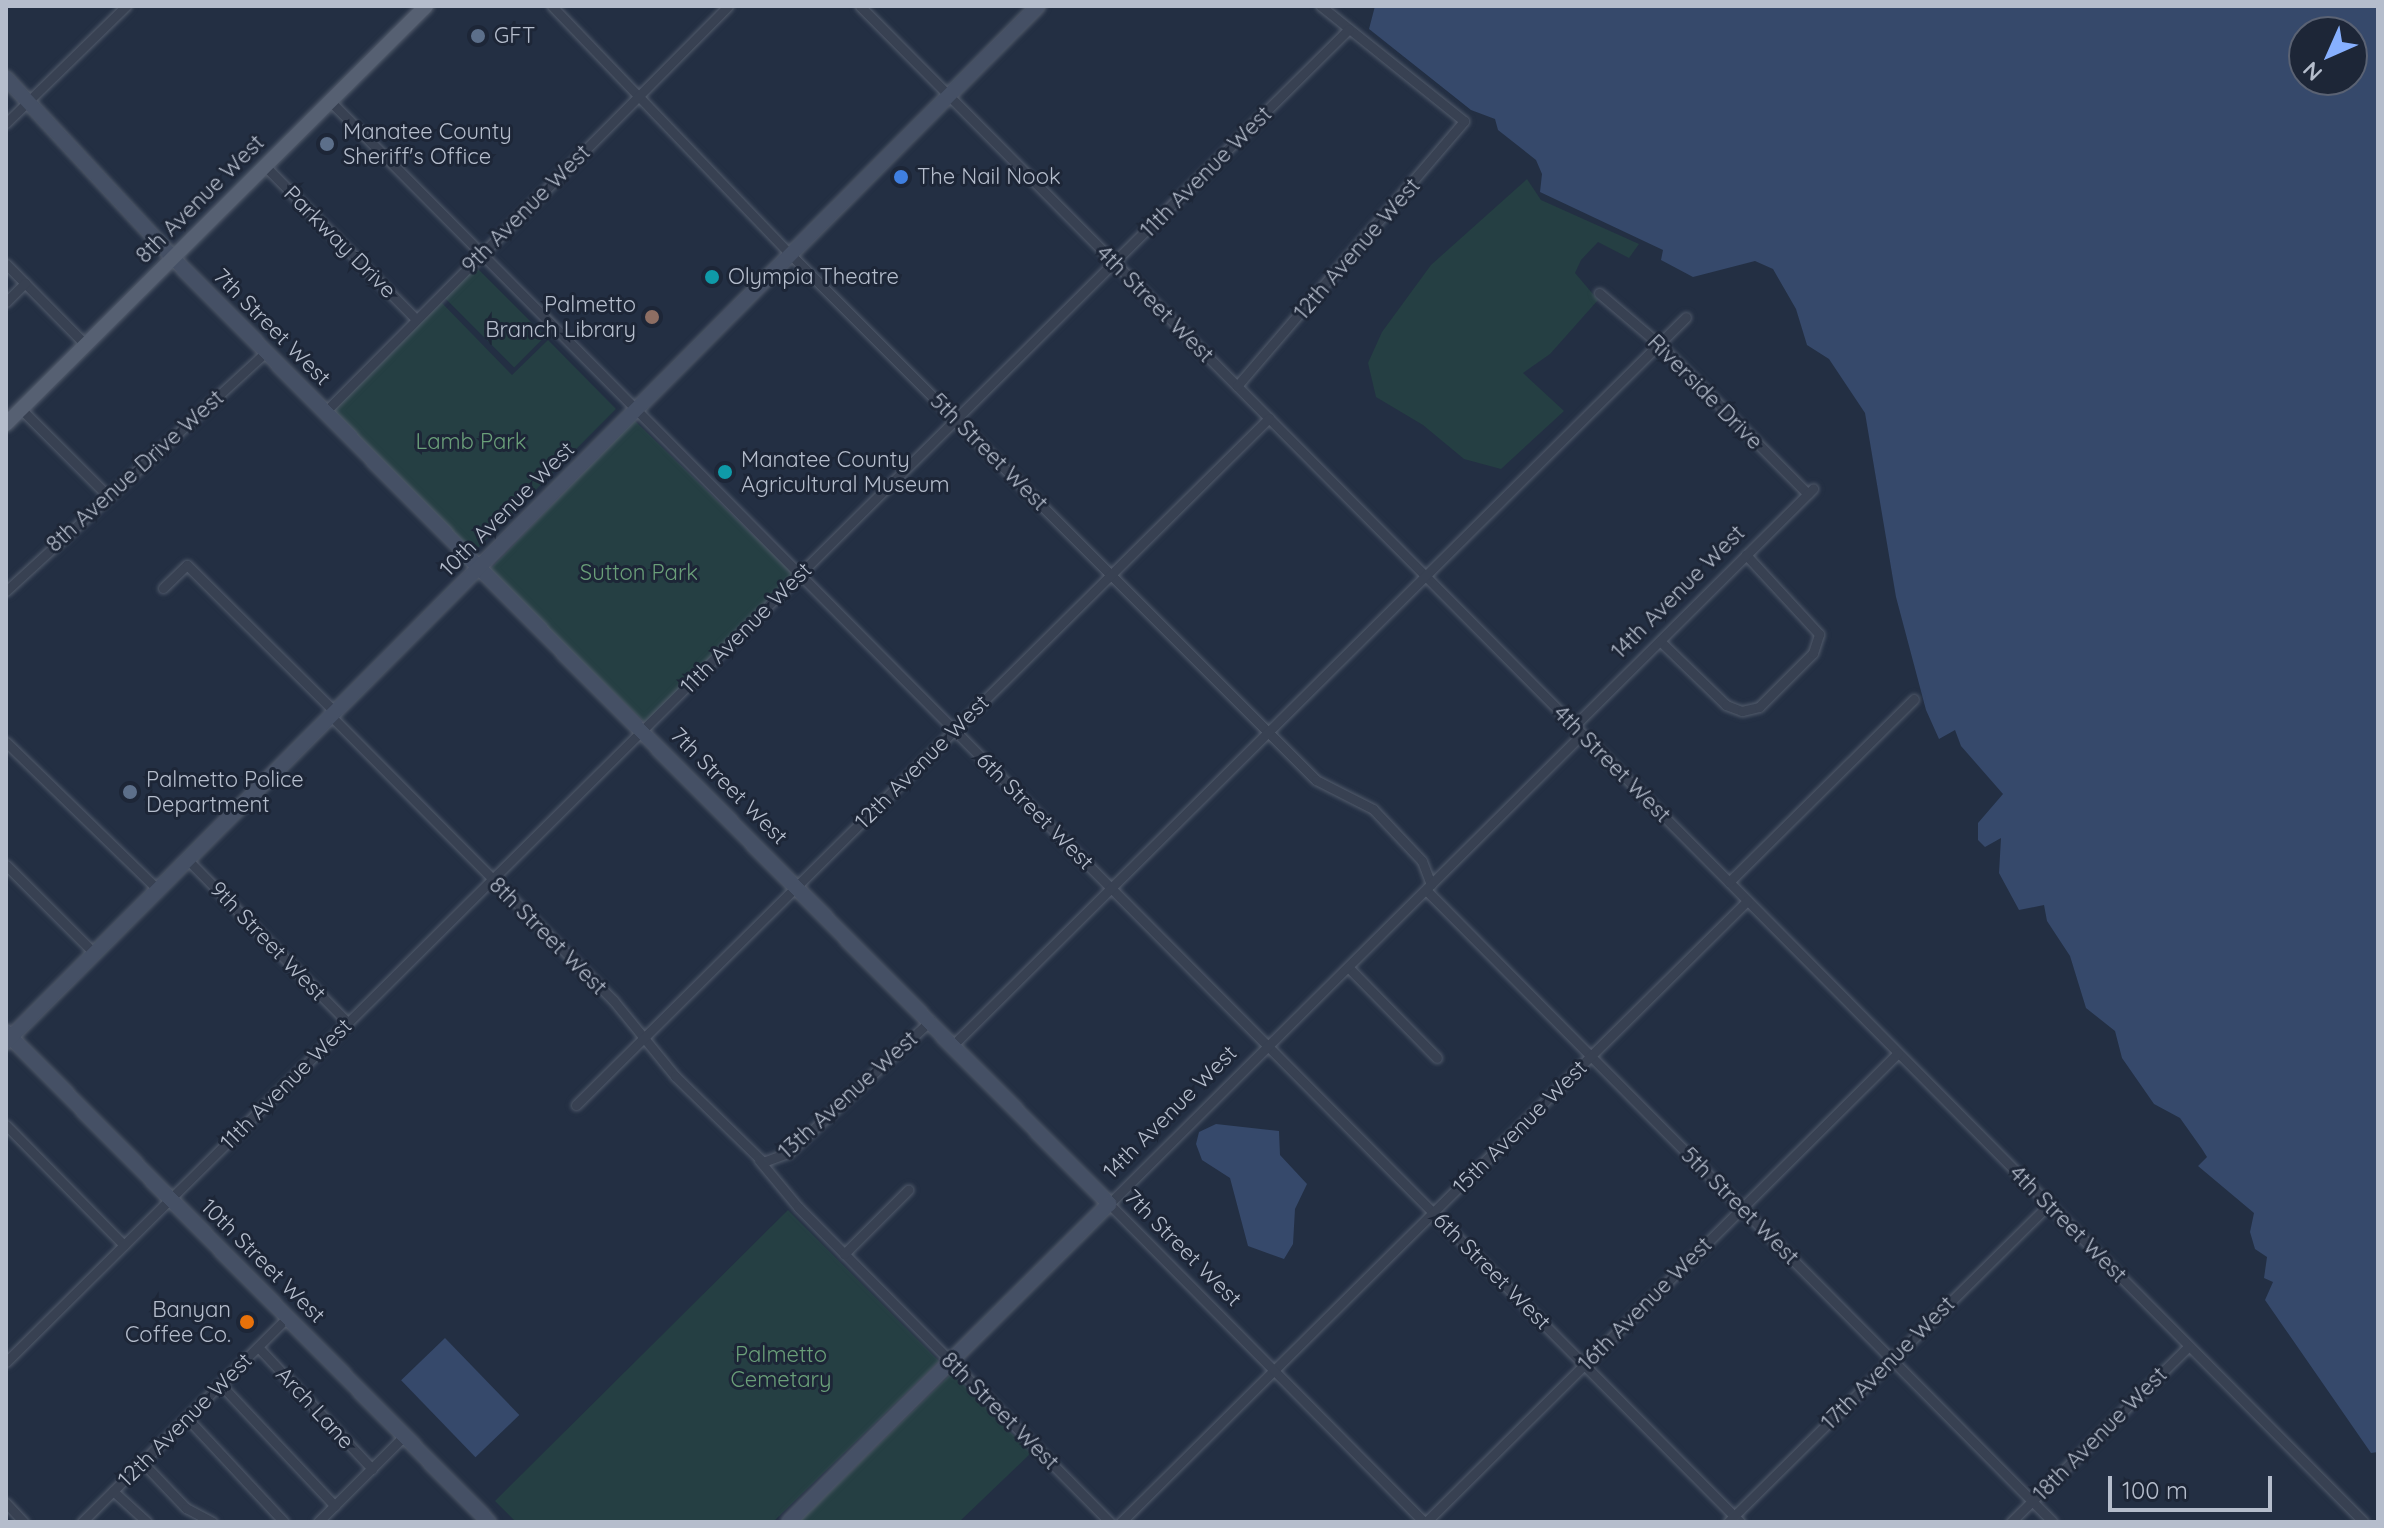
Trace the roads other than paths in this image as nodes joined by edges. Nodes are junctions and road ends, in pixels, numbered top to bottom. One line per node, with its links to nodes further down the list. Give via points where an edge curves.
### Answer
1 (126, 6): 12 (street)
2 (426, 6): 13 (main road, 8th Avenue West)
3 (552, 6): 11 (street, 5th Street West)
4 (728, 6): 11 (street, 9th Avenue West)
5 (860, 6): 10 (street, 4th Street West)
6 (1038, 6): 10 (street, 10th Avenue West)
7 (1321, 6): 8 (street)
8 (1349, 29): 19 (street, 11th Avenue West); 29 (street, 12th Avenue West, via 1464,121)
9 (6, 78): 12 (street, 7th Street West)
10 (948, 95): 17 (street, 10th Avenue West); 19 (street, 4th Street West)
11 (637, 97): 16 (street, 9th Avenue West); 17 (street, 5th Street West)
12 (27, 101): 14 (street); 18 (street, 7th Street West)
13 (330, 101): 15 (main road, 8th Avenue West); 16 (street, 6th Street West)
14 (6, 123)
15 (265, 166): 18 (main road, 8th Avenue West); 25 (street, Parkway Drive)
16 (482, 253): 25 (street, 9th Avenue West); 31 (street, 6th Street West)
17 (791, 255): 31 (street, 10th Avenue West); 34 (street, 5th Street West)
18 (173, 258): 26 (main road, 8th Avenue West); 28 (street, 7th Street West)
19 (1114, 263): 29 (street, 4th Street West); 34 (street, 11th Avenue West)
20 (6, 264): 21 (street)
21 (25, 283): 23 (street); 26 (street)
22 (1599, 293): 27 (street, Riverside Drive)
23 (6, 302)
24 (1686, 317): 27 (street)
25 (416, 319): 32 (street, 9th Avenue West)
26 (85, 344): 30 (main road, 8th Avenue West)
27 (1659, 344): 36 (street, Riverside Drive); 42 (street)
28 (266, 352): 32 (street, 7th Street West); 37 (street, 8th Avenue Drive West)
29 (1237, 386): 33 (street, 4th Street West)
30 (21, 409): 35 (main road, 8th Avenue West); 37 (street)
31 (638, 410): 39 (street, 10th Avenue West); 40 (street, 6th Street West)
32 (325, 412): 39 (street, 7th Street West)
33 (1269, 418): 41 (street, 12th Avenue West); 42 (street, 4th Street West)
34 (956, 419): 40 (street, 11th Avenue West); 41 (street, 5th Street West)
35 (6, 424)
36 (1810, 492): 38 (street, 14th Avenue West)
37 (109, 497): 44 (street, 8th Avenue Drive West)
38 (1746, 555): 45 (street, 14th Avenue West); 45 (street, via 1819,634 1813,653 1759,707 1742,711 1726,705)
39 (480, 568): 47 (street, 10th Avenue West); 50 (street, 7th Street West)
40 (800, 574): 49 (street, 6th Street West); 50 (street, 11th Avenue West)
41 (1111, 574): 49 (street, 12th Avenue West); 51 (street, 5th Street West)
42 (1426, 576): 48 (street, 4th Street West); 51 (street)
43 (163, 588): 47 (street, 8th Street West, via 187,565)
44 (6, 591)
45 (1660, 641): 48 (street, 14th Avenue West)
46 (1914, 699): 57 (street)
47 (334, 715): 54 (street, 10th Avenue West); 56 (street, 8th Street West)
48 (1574, 726): 52 (street, 4th Street West)
49 (954, 730): 58 (street, 12th Avenue West); 60 (street, 6th Street West)
50 (642, 731): 56 (street, 11th Avenue West); 58 (street, 7th Street West)
51 (1268, 732): 59 (street, 5th Street West, via 1316,780 1373,809 1422,861); 60 (street)
52 (1582, 734): 57 (street, 4th Street West); 59 (street, 14th Avenue West)
53 (6, 742): 61 (street)
54 (188, 860): 61 (street, 10th Avenue West); 66 (street, 9th Street West)
55 (6, 865): 63 (street)
56 (492, 880): 66 (street, 11th Avenue West); 68 (street, 8th Street West)
57 (1729, 882): 62 (street, 4th Street West)
58 (797, 886): 65 (street, 7th Street West); 68 (street, 12th Avenue West)
59 (1429, 887): 64 (street, 14th Avenue West); 72 (street, 5th Street West)
60 (1111, 888): 69 (street); 70 (street, 6th Street West)
61 (158, 890): 63 (street, 10th Avenue West)
62 (1747, 901): 71 (street, 4th Street West); 72 (street, 15th Avenue West)
63 (94, 953): 67 (street, 10th Avenue West)
64 (1348, 967): 70 (street, 14th Avenue West); 73 (street)
65 (931, 1020): 69 (street, 7th Street West); 76 (street, 13th Avenue West, via 788,1153)
66 (348, 1023): 78 (street, 11th Avenue West)
67 (8, 1037): 78 (street, 10th Street West)
68 (644, 1037): 74 (street, 12th Avenue West); 76 (street, 8th Street West)
69 (955, 1043): 79 (street, 7th Street West)
70 (1268, 1046): 79 (street, 14th Avenue West); 82 (street, 6th Street West)
71 (1898, 1053): 80 (street, 4th Street West); 81 (street, 16th Avenue West)
72 (1591, 1056): 81 (street, 5th Street West); 82 (street, 15th Avenue West)
73 (1437, 1058)
74 (576, 1105)
75 (6, 1125): 83 (street)
76 (761, 1161): 84 (street, 8th Street West)
77 (908, 1190): 84 (street)
78 (171, 1199): 83 (street, 11th Avenue West); 85 (street, 10th Street West)
79 (1109, 1204): 89 (street, 14th Avenue West); 92 (street, 7th Street West)
80 (2049, 1204): 86 (street, 4th Street West); 88 (street, 17th Avenue West)
81 (1742, 1208): 88 (street, 5th Street West); 91 (street, 16th Avenue West)
82 (1433, 1213): 91 (street, 6th Street West); 92 (street, 15th Avenue West)
83 (124, 1245): 90 (street, 11th Avenue West)
84 (844, 1254): 89 (street, 8th Street West)
85 (288, 1317): 87 (street, 12th Avenue West); 95 (street, 10th Street West)
86 (2189, 1346): 99 (street, 18th Avenue West); 116 (street, 4th Street West)
87 (258, 1347): 93 (street, 12th Avenue West); 97 (street, Arch Lane)
88 (1892, 1360): 99 (street, 5th Street West); 103 (street, 17th Avenue West)
89 (951, 1361): 102 (street, 14th Avenue West); 111 (street, 8th Street West)
90 (6, 1362)
91 (1584, 1365): 103 (street, 6th Street West); 113 (street, 16th Avenue West)
92 (1274, 1371): 112 (street, 15th Avenue West); 113 (street, 7th Street West)
93 (221, 1385): 94 (street, 12th Avenue West); 101 (street)
94 (187, 1418): 96 (street, 12th Avenue West); 108 (street)
95 (404, 1436): 97 (street); 110 (street, 10th Street West)
96 (142, 1462): 98 (street, 12th Avenue West); 107 (street, via 186,1508)
97 (372, 1469): 101 (street)
98 (113, 1491): 105 (street, 12th Avenue West); 106 (street)
99 (2032, 1501): 114 (street, 18th Avenue West); 115 (street, 5th Street West)
100 (6, 1503): 104 (street)
101 (335, 1506): 109 (street)
102 (793, 1520)
103 (1734, 1520)
104 (24, 1522)
105 (82, 1522)
106 (147, 1522)
107 (212, 1522)
108 (284, 1522)
109 (318, 1522)
110 (489, 1522)
111 (1110, 1522)
112 (1121, 1522)
113 (1425, 1522)
114 (2011, 1522)
115 (2053, 1522)
116 (2364, 1522)

